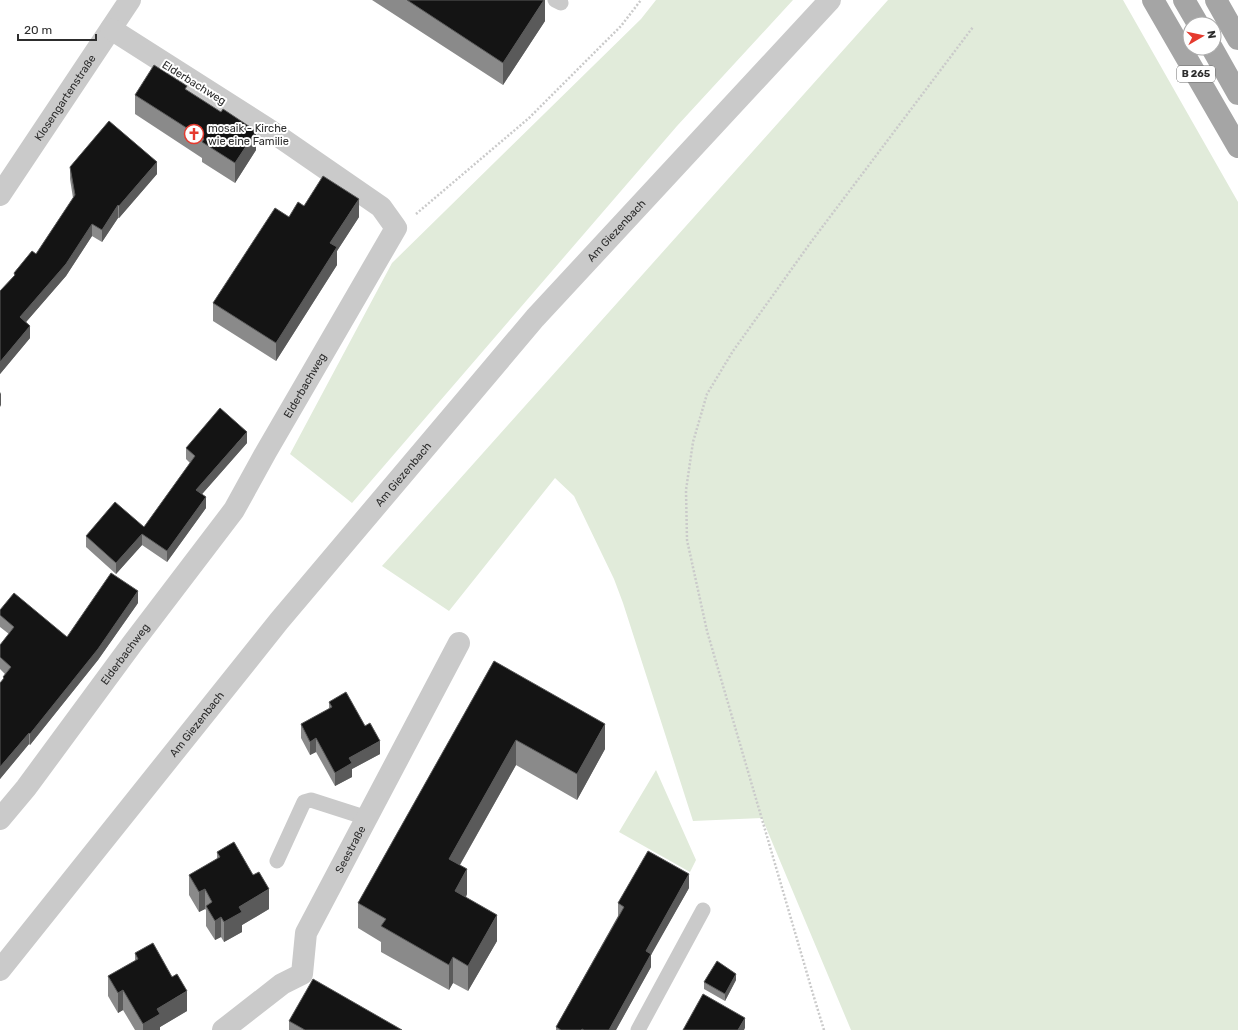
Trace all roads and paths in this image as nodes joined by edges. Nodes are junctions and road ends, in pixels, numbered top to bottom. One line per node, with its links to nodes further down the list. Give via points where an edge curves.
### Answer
1 (130, 0): 9 (street, Klosengartenstraße)
2 (641, 0): 15 (path, via 621,26 529,118 427,206)
3 (830, 0): 21 (street, Am Giezenbach, via 535,318 279,621)
4 (1153, 0): 13 (main road, B 265)
5 (1184, 0): 7 (main road)
6 (1216, 0): 10 (main road)
7 (1193, 16)
8 (973, 27): 24 (path, via 811,242 733,351 708,394 693,442 686,490 688,540 707,631)
9 (111, 29): 14 (street, Klosengartenstraße); 15 (street, Elderbachweg, via 268,129 375,203)
10 (1238, 39)
11 (1217, 56): 12 (main road)
12 (1238, 94)
13 (1238, 147)
14 (0, 194)
15 (396, 228): 18 (street, Elderbachweg, via 234,510 26,788)
16 (459, 644): 17 (street, Seestraße)
17 (366, 818): 19 (lane, via 307,800); 22 (street, Seestraße, via 306,933 302,974 282,984)
18 (0, 819)
19 (277, 861)
20 (703, 910): 23 (lane)
21 (0, 970)
22 (223, 1030)
23 (638, 1030)
24 (824, 1030)

